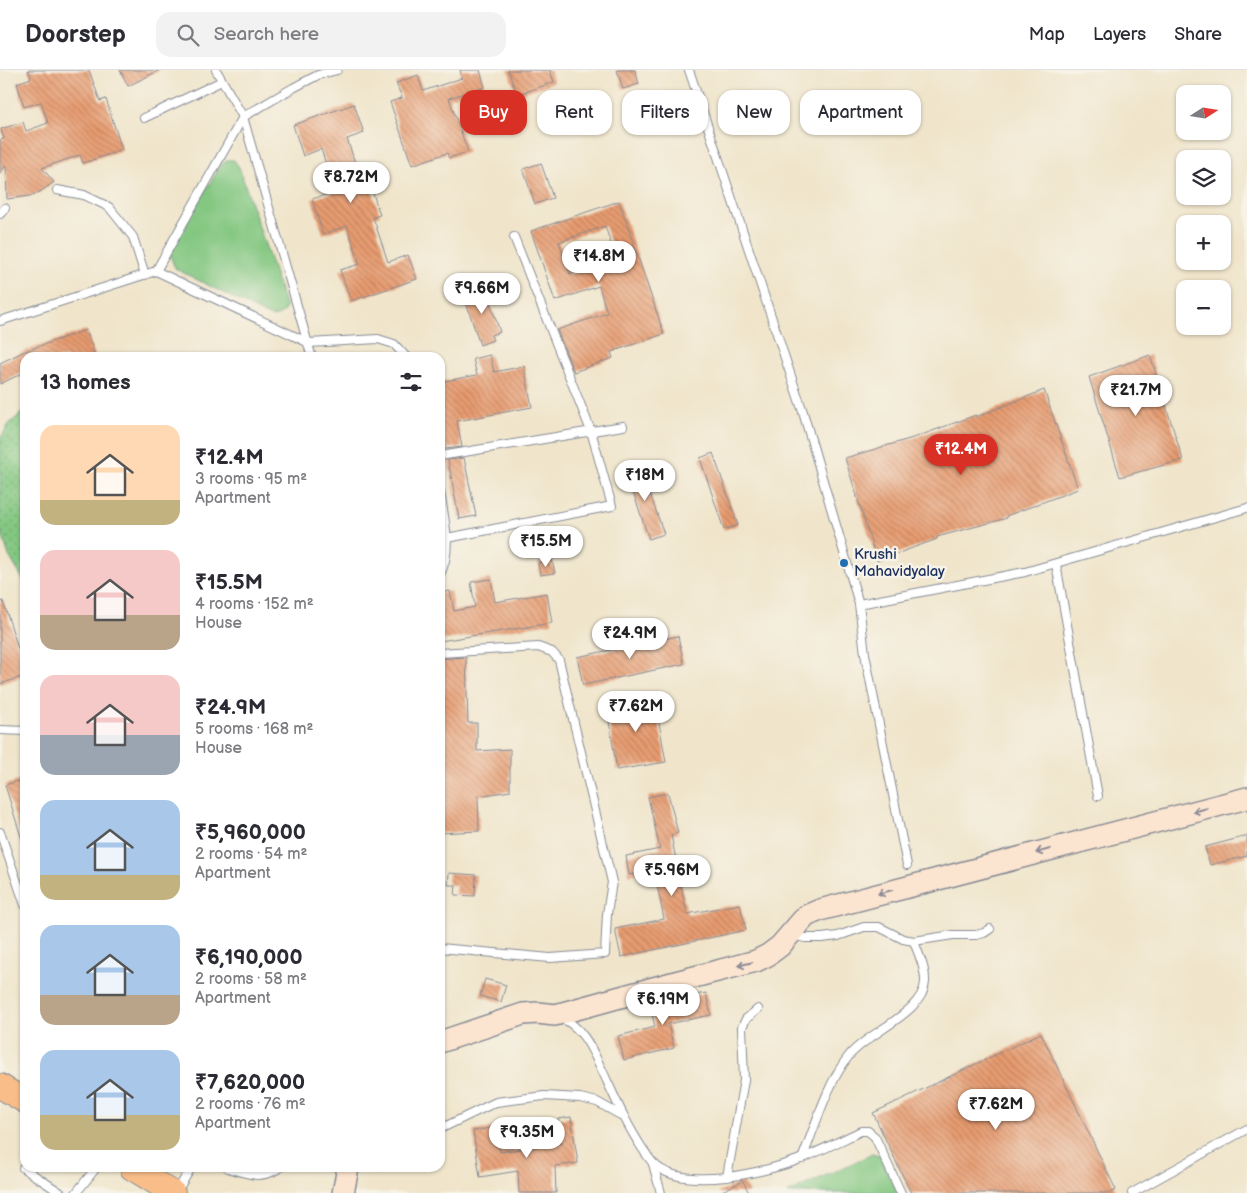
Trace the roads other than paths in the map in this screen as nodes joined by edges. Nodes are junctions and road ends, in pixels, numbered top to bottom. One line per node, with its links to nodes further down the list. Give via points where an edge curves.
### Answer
1 (216, 70): 4 (lane)
2 (337, 70): 5 (lane, via 310,80)
3 (689, 70): 23 (lane, via 803,412)
4 (222, 81): 5 (lane); 6 (lane)
5 (243, 117): 9 (lane); 12 (lane)
6 (144, 118)
7 (57, 190): 10 (lane, via 84,195 109,207 132,238)
8 (514, 237): 16 (lane)
9 (156, 271): 10 (lane); 12 (lane)
10 (145, 275): 11 (lane)
11 (0, 321)
12 (309, 343): 13 (lane); 14 (lane, via 378,339 394,344)
13 (311, 352)
14 (401, 352)
15 (623, 426): 16 (lane)
16 (591, 431): 17 (lane); 20 (lane, via 612,506)
17 (445, 455)
18 (1247, 508): 22 (lane)
19 (445, 525): 20 (lane)
20 (447, 538): 21 (lane)
21 (445, 557)
22 (1056, 564): 23 (lane); 27 (lane)
23 (859, 604): 30 (lane)
24 (445, 652): 35 (lane, via 538,646 552,652 559,660 612,882 606,914 605,954 550,958)
25 (0, 730): 26 (lane)
26 (20, 731)
27 (1098, 796)
28 (1247, 798): 33 (main road, one-way to 33, via 820,910 806,916)
29 (0, 832): 31 (lane)
30 (907, 865)
31 (20, 880)
32 (990, 929): 34 (lane, via 976,935)
33 (789, 934): 34 (lane, via 822,938 864,927 879,927); 37 (main road, one-way to 37, via 768,955 677,990)
34 (914, 941): 44 (lane, via 925,983 920,997 911,1008 860,1044 848,1057 835,1077)
35 (445, 948)
36 (758, 1009): 53 (lane, via 742,1027 744,1080)
37 (554, 1015): 38 (main road, via 523,1014); 41 (lane, via 568,1021 583,1036)
38 (445, 1040)
39 (0, 1086): 40 (main road)
40 (20, 1098)
41 (624, 1117): 42 (lane, via 597,1102 544,1096 496,1102); 45 (lane)
42 (445, 1127)
43 (1247, 1129): 60 (lane)
44 (802, 1158): 53 (lane); 59 (lane, via 861,1131 868,1131 875,1137)
45 (653, 1164): 53 (lane, via 670,1175 690,1179); 58 (lane)
46 (29, 1172): 54 (lane)
47 (93, 1172): 55 (lane)
48 (139, 1172): 56 (main road)
49 (188, 1172): 56 (lane)
50 (241, 1172): 51 (lane, via 261,1176)
51 (272, 1172)
52 (347, 1172): 57 (main road)
53 (727, 1177)
54 (61, 1193)
55 (76, 1193)
56 (174, 1193)
57 (343, 1193)
58 (661, 1193)
59 (901, 1193)
60 (1132, 1193)

